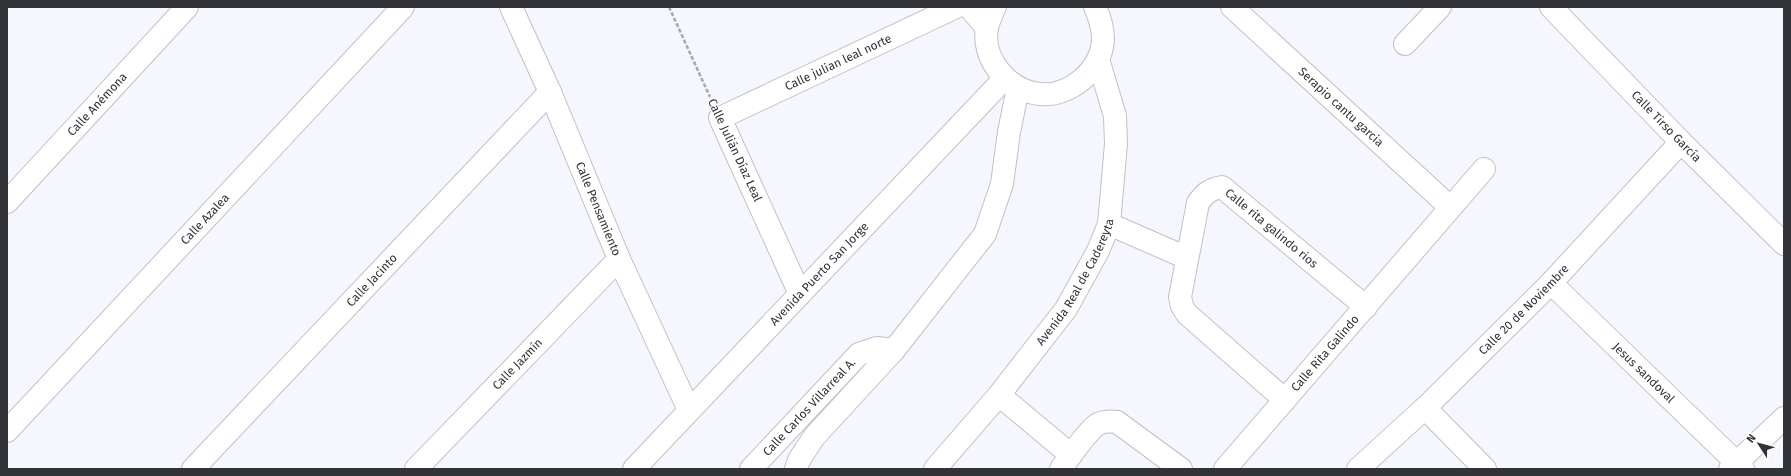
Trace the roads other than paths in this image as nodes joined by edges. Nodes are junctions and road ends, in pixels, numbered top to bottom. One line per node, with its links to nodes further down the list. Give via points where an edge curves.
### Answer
1 (187, 7): 19 (street, Calle Anémona)
2 (403, 7): 34 (street, Calle Azalea)
3 (511, 7): 15 (street, Calle Pensamiento)
4 (956, 7): 16 (street, Calle julian leal norte)
5 (969, 7): 11 (street)
6 (995, 7): 11 (street)
7 (1095, 7): 13 (street, via 1102,22 1103,41)
8 (1232, 7): 20 (street, Serapio cantu garcia)
9 (1440, 7): 12 (street)
10 (1551, 7): 17 (street, Calle Tirso García)
11 (987, 28): 14 (street, via 987,46 994,64)
12 (1405, 44)
13 (1098, 59): 14 (street, via 1084,78 1064,91 1040,94); 21 (street, Avenida Real de Cadereyta, via 1115,116 1116,144)
14 (1011, 83): 26 (street, Avenida Puerto San Jorge); 28 (street, via 1009,132 1002,184 984,234)
15 (550, 92): 24 (street, Calle Pensamiento); 37 (street, Calle Jacinto)
16 (720, 118): 26 (street, Calle Julián Díaz Leal)
17 (1681, 142): 22 (street, Calle Tirso García); 25 (street, Calle 20 de Noviembre)
18 (1484, 170): 20 (street, Calle Rita Galindo)
19 (7, 202)
20 (1450, 208): 27 (street, Calle Rita Galindo)
21 (1109, 224): 23 (street); 29 (street, Avenida Real de Cadereyta, via 1098,251 1066,309)
22 (1784, 244)
23 (1187, 258): 27 (street, Calle rita galindo rios, via 1198,203 1204,194 1222,187); 30 (street, Calle rita galindo rios, via 1180,297 1187,314)
24 (619, 259): 32 (street, Calle Pensamiento); 38 (street, Calle Jazmín)
25 (1551, 283): 31 (street, Calle 20 de Noviembre); 36 (street, Jesus sandoval)
26 (800, 294): 32 (street, Avenida Puerto San Jorge)
27 (1366, 307): 30 (street, Calle Rita Galindo)
28 (894, 350): 40 (street, Calle Carlos Villarreal A., via 877,348 859,354); 41 (street, via 814,437)
29 (999, 395): 35 (street); 42 (street, Avenida Real de Cadereyta)
30 (1284, 400): 44 (street, Calle Rita Galindo)
31 (1425, 408): 45 (street, Calle 20 de Noviembre); 46 (street)
32 (689, 410): 39 (street, Avenida Puerto San Jorge)
33 (1784, 418): 36 (street)
34 (7, 431)
35 (1066, 462): 43 (street, via 1096,425 1117,422)
36 (1736, 467)
37 (193, 469)
38 (416, 469)
39 (634, 469)
40 (751, 469)
41 (796, 469)
42 (935, 469)
43 (1181, 469)
44 (1225, 469)
45 (1358, 469)
46 (1485, 469)

